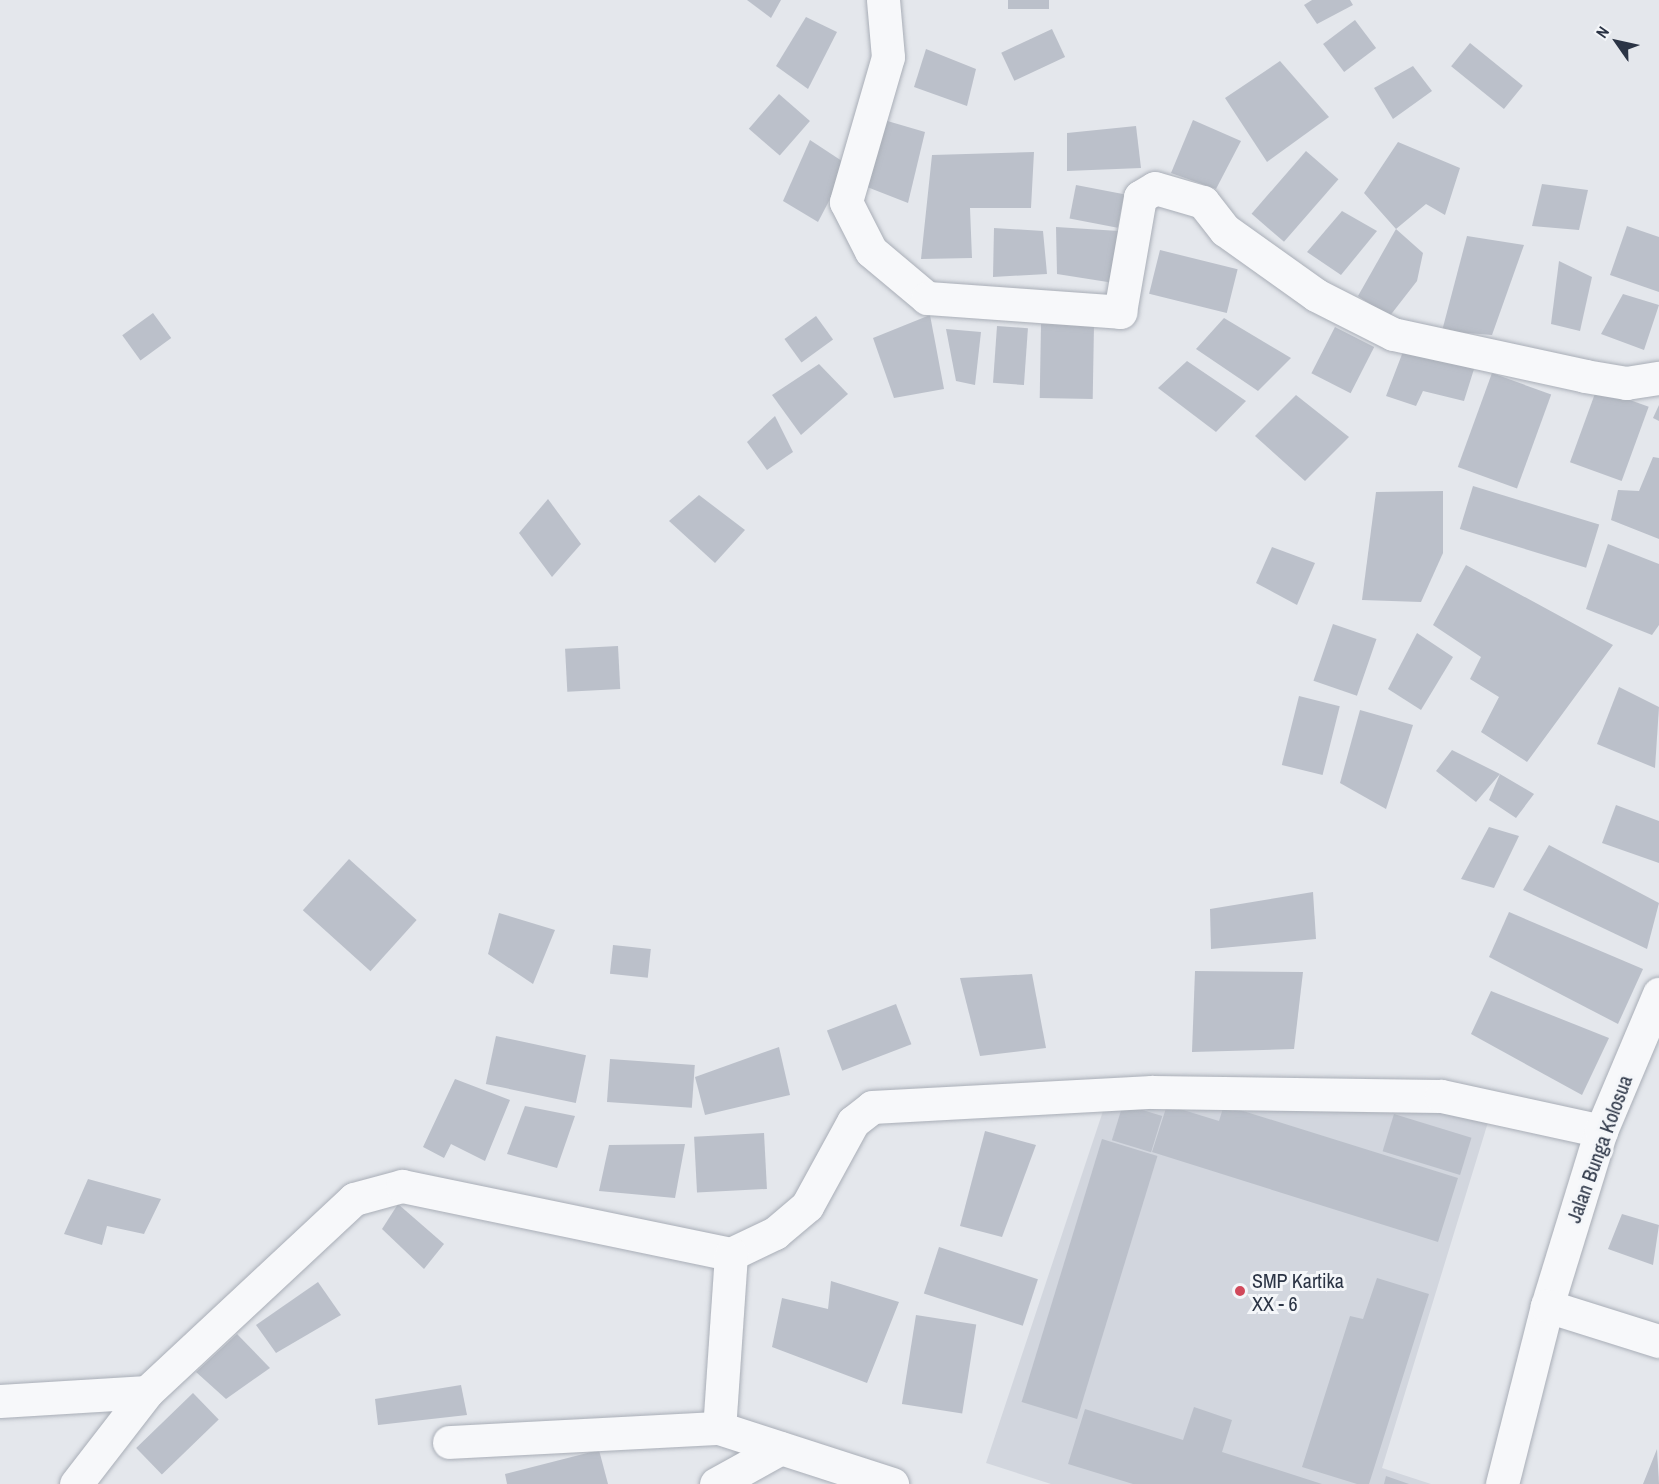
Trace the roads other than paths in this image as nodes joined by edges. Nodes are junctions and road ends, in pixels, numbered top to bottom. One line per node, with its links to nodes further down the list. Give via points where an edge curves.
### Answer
1 (884, 0): 2 (street, via 888,57 846,202 871,251 927,298 1120,312 1140,197 1155,188 1203,202 1225,230 1316,295 1393,334 1585,376 1626,382)
2 (1659, 378)
3 (1659, 994): 4 (street, Jalan Bunga Kolosua)
4 (1601, 1131): 5 (street, via 1441,1096 1152,1092 872,1107 853,1122 807,1206 775,1233); 6 (street, Jalan Bunga Kolosua)
5 (731, 1254): 8 (street, via 402,1186 378,1190 354,1199); 10 (street)
6 (1547, 1306): 7 (street); 16 (street, Jalan Bunga Kolosua)
7 (1659, 1341)
8 (147, 1392): 9 (street); 13 (street)
9 (0, 1401)
10 (719, 1428): 11 (street); 12 (street)
11 (450, 1442)
12 (781, 1449): 14 (street); 15 (street)
13 (76, 1484)
14 (716, 1484)
15 (892, 1484)
16 (1502, 1484)

